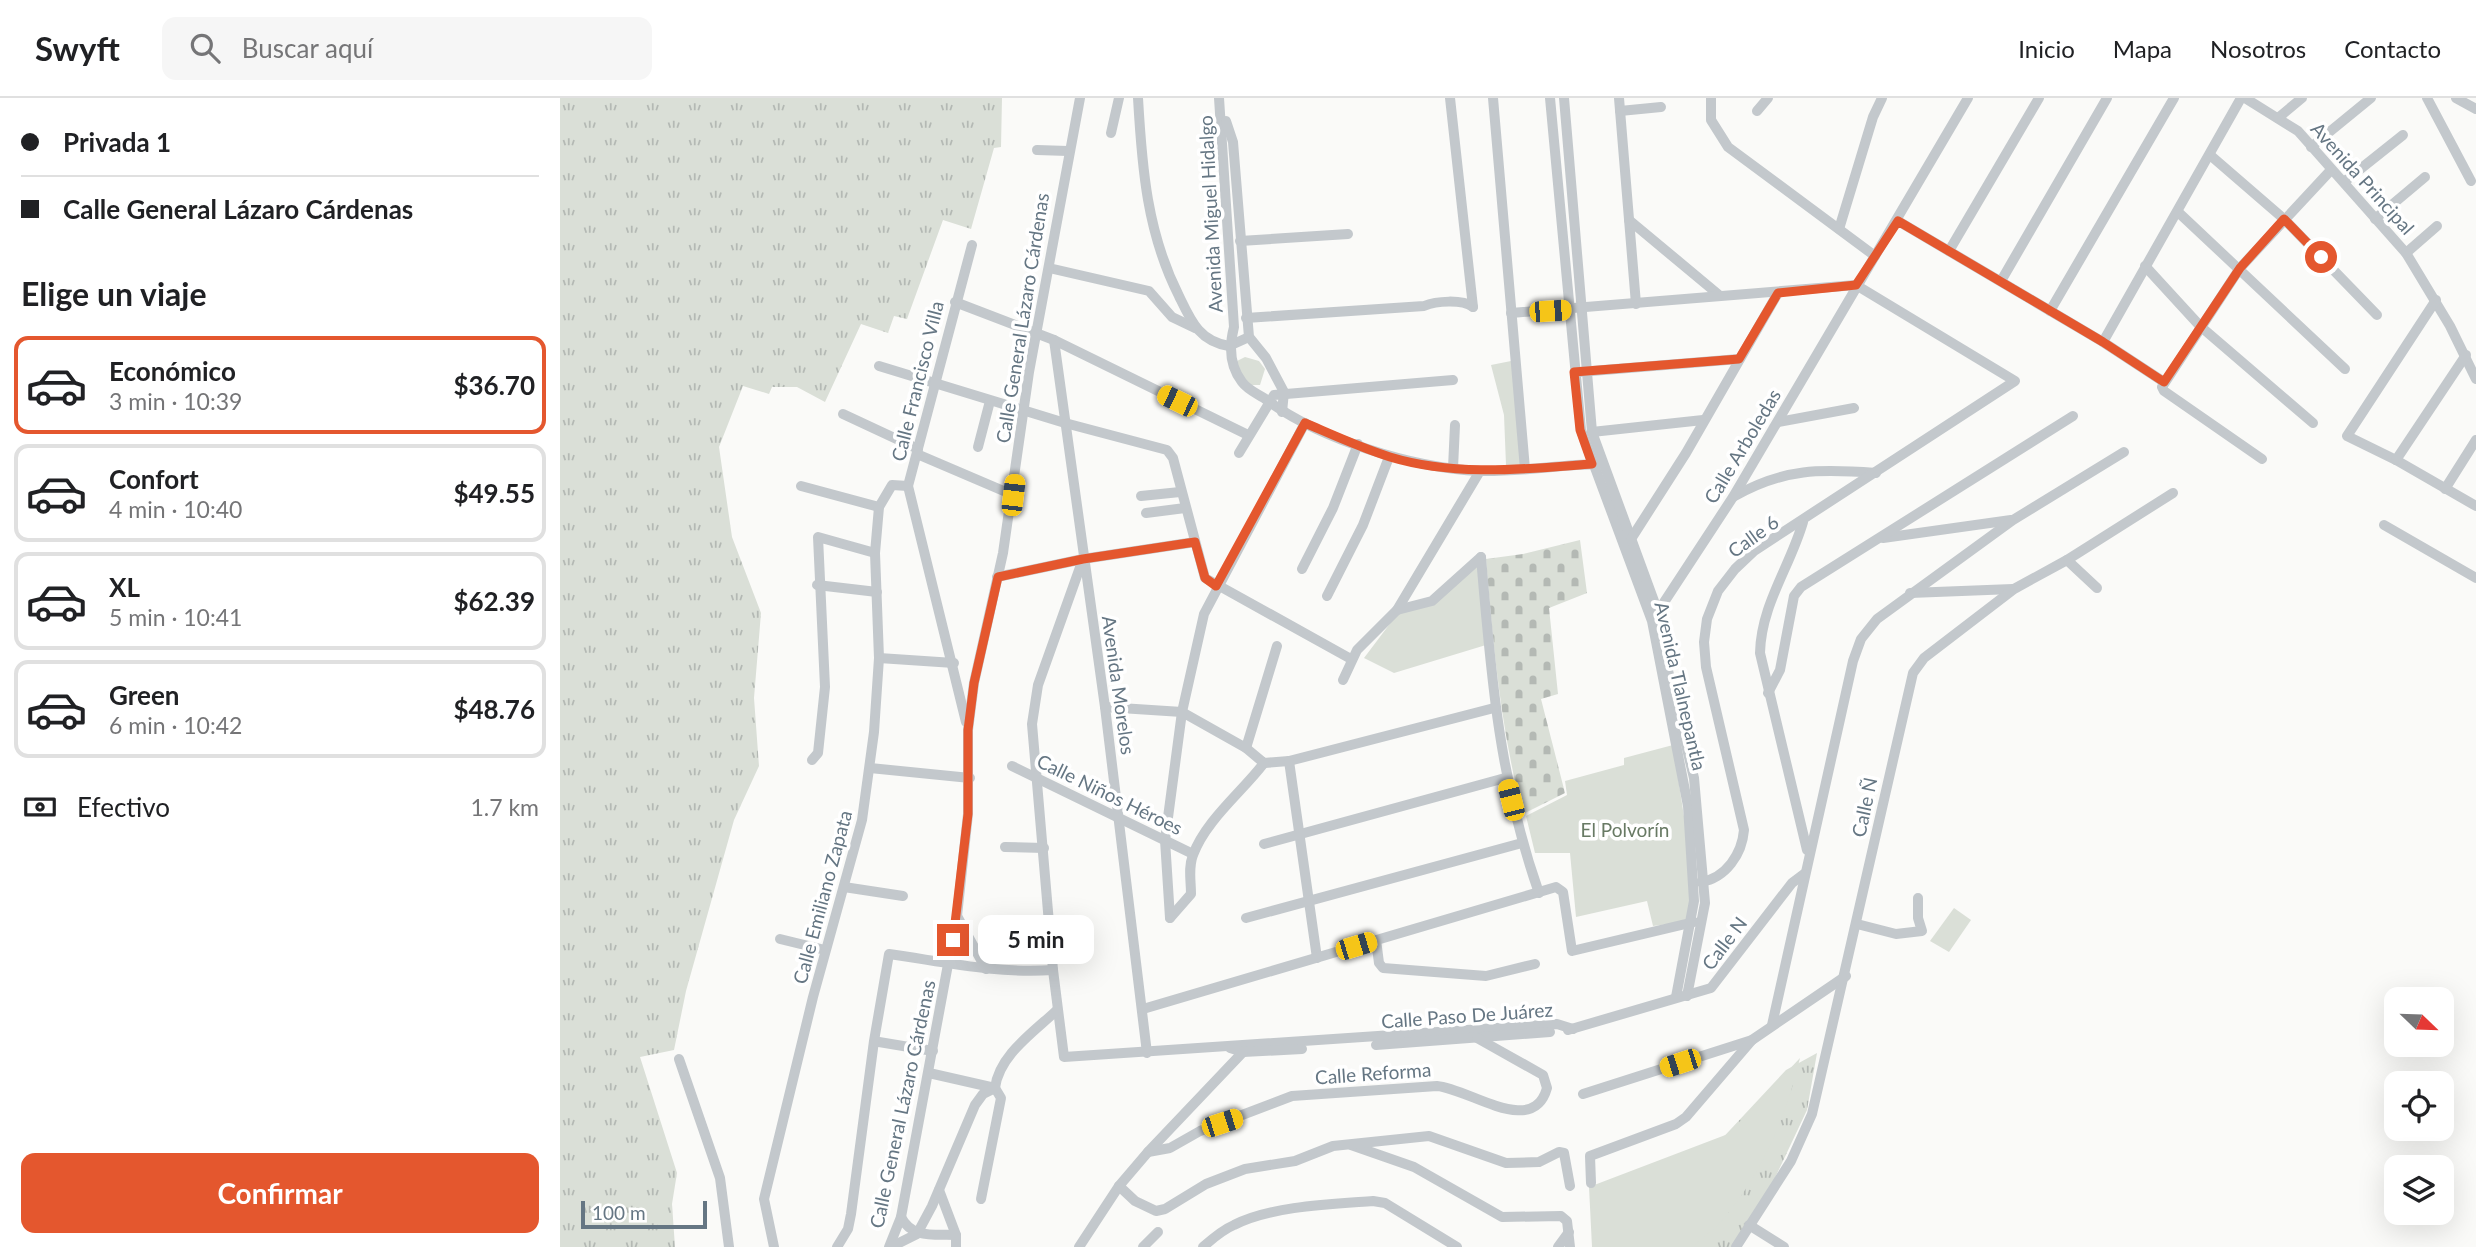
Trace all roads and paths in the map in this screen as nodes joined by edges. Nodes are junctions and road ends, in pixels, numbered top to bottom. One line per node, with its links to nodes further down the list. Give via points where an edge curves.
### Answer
1 (1080, 98): 32 (street, Calle General Lázaro Cárdenas)
2 (1119, 98): 28 (street)
3 (1138, 98): 67 (street, via 1143,179 1152,229)
4 (1219, 98): 26 (street, Avenida Miguel Hidalgo)
5 (1450, 98): 65 (street, via 1473,307 1467,302 1436,301 1424,306)
6 (1493, 98): 63 (street)
7 (1550, 98): 61 (street, Avenida Tlalnepantla)
8 (1564, 98): 61 (street, Avenida Tlalnepantla)
9 (1619, 98): 24 (street)
10 (1711, 98): 44 (street, via 1711,120 1728,147)
11 (1768, 98): 25 (street)
12 (1882, 98): 44 (street)
13 (1968, 98): 42 (street, Calle Arboledas)
14 (2039, 98): 48 (street)
15 (2107, 98): 54 (street)
16 (2174, 98): 62 (street)
17 (2243, 98): 27 (street, Avenida Principal); 33 (street)
18 (2302, 98): 27 (street)
19 (2371, 98): 30 (street)
20 (2427, 98): 36 (street)
21 (2456, 98): 23 (street)
22 (1661, 107): 24 (street)
23 (2476, 109)
24 (1620, 111): 41 (street)
25 (1756, 111)
26 (1222, 112): 46 (street, via 1233,142); 72 (street, Avenida Miguel Hidalgo, via 1234,327)
27 (2278, 117): 30 (street, Avenida Principal)
28 (1111, 133)
29 (2403, 135): 37 (street)
30 (2311, 147): 34 (street, Avenida Principal)
31 (1037, 150): 32 (street)
32 (1068, 151): 52 (street, Calle General Lázaro Cárdenas)
33 (2210, 155): 38 (street); 39 (street)
34 (2331, 170): 37 (street, Avenida Principal); 39 (street)
35 (2425, 177): 40 (street)
36 (2470, 181)
37 (2344, 183): 40 (street, Avenida Principal)
38 (2178, 212): 51 (street); 53 (street)
39 (2284, 219): 53 (street); 64 (street)
40 (2375, 219): 49 (street, Avenida Principal)
41 (1629, 220): 57 (street); 60 (street)
42 (1898, 221): 48 (street); 50 (street, Calle Arboledas)
43 (2437, 226): 49 (street)
44 (1839, 229): 50 (street)
45 (1348, 234): 46 (street)
46 (1240, 241): 65 (street)
47 (972, 245): 59 (street, Calle Francisco Villa)
48 (1949, 251): 54 (street)
49 (2406, 253): 58 (street, Avenida Principal)
50 (1875, 256): 55 (street, Calle Arboledas)
51 (2145, 266): 66 (street); 71 (street)
52 (1049, 268): 67 (street, via 1149,291 1172,317); 68 (street, Calle General Lázaro Cárdenas)
53 (2240, 268): 66 (street); 76 (street)
54 (2001, 281): 62 (street)
55 (1856, 285): 56 (street); 92 (street, Calle Arboledas); 112 (street, Calle 6, via 2015,381)
56 (1778, 293): 57 (street); 74 (street)
57 (1719, 295): 60 (street)
58 (2435, 300): 73 (street, Avenida Principal); 107 (street, via 2347,436)
59 (955, 302): 68 (street); 81 (street, Calle Francisco Villa)
60 (1636, 304): 61 (street)
61 (1575, 309): 63 (street); 77 (street, Avenida Tlalnepantla); 78 (street, Avenida Tlalnepantla)
62 (2050, 311): 71 (street)
63 (1511, 313): 110 (street)
64 (2377, 315)
65 (1246, 317): 69 (street)
66 (2200, 326): 82 (street); 94 (street)
67 (1195, 328): 72 (street, via 1217,344)
68 (1036, 335): 70 (street); 87 (street, Calle General Lázaro Cárdenas)
69 (1249, 337): 72 (street); 83 (street)
70 (1054, 340): 95 (street, Avenida Morelos); 98 (street)
71 (2103, 342): 82 (street)
72 (1229, 346): 85 (street, via 1242,383)
73 (2466, 355): 79 (street, Avenida Principal); 107 (street)
74 (1739, 359): 78 (street); 91 (street)
75 (879, 366): 81 (street)
76 (2346, 369)
77 (1574, 372): 78 (street); 108 (street, Avenida Tlalnepantla, via 1580,430)
78 (1586, 372): 97 (street, Avenida Tlalnepantla)
79 (2476, 379)
80 (1453, 380): 83 (street)
81 (934, 382): 84 (street); 102 (street, Calle Francisco Villa)
82 (2163, 384): 106 (street, via 2164,391)
83 (1284, 392): 85 (street); 88 (street)
84 (990, 401): 87 (street); 101 (street)
85 (1269, 402): 88 (street); 98 (street)
86 (1854, 408): 92 (street)
87 (1024, 411): 95 (street); 118 (street, Calle General Lázaro Cárdenas)
88 (1282, 412): 93 (street)
89 (843, 414): 102 (street)
90 (2073, 416): 128 (street)
91 (1703, 421): 97 (street); 129 (street)
92 (1778, 422): 120 (street, Calle Arboledas)
93 (1305, 423): 100 (street); 138 (street)
94 (2313, 423)
95 (1065, 424): 116 (street, via 1167,450); 132 (street, Avenida Morelos)
96 (1455, 425): 109 (street)
97 (1592, 432): 108 (street, Avenida Tlalnepantla)
98 (1248, 435): 104 (street)
99 (2476, 440): 115 (street)
100 (1358, 444): 105 (street); 134 (street)
101 (978, 447)
102 (917, 451): 114 (street, Calle Francisco Villa); 118 (street)
103 (2124, 452): 125 (street)
104 (1239, 453)
105 (1390, 457): 109 (street); 143 (street)
106 (2262, 459)
107 (2396, 460): 115 (street)
108 (1598, 464): 110 (street); 129 (street, Avenida Tlalnepantla); 145 (street, Avenida Tlalnepantla)
109 (1453, 468): 111 (street)
110 (1525, 469): 111 (street)
111 (1480, 471): 144 (street)
112 (1876, 472): 120 (street, via 1799,471); 126 (street, Calle 6)
113 (801, 486): 122 (street)
114 (908, 486): 122 (street, via 892,485); 149 (street, Calle Francisco Villa)
115 (2445, 489): 121 (street)
116 (1180, 492): 119 (street); 123 (street)
117 (2173, 492): 133 (street, Calle Ñ)
118 (1013, 495): 135 (street, Calle General Lázaro Cárdenas)
119 (1141, 496)
120 (1733, 497): 145 (street, Calle Arboledas)
121 (2476, 506)
122 (878, 507): 131 (street, Calle Emiliano Zapata)
123 (1185, 508): 124 (street); 130 (street)
124 (1146, 513)
125 (2013, 520): 128 (street); 142 (street)
126 (1803, 522): 151 (street, via 1762,625 1760,653); 175 (street, Calle 6, via 1754,551 1735,569 1718,591 1707,619 1706,667 1744,830 1737,855 1722,874)
127 (2384, 525): 136 (street)
128 (1880, 538): 151 (street, via 1801,587 1794,596 1780,670)
129 (1631, 539): 145 (street, Avenida Tlalnepantla)
130 (1195, 542): 132 (street); 138 (street, via 1205,578)
131 (875, 553): 137 (street, via 818,537); 141 (street, Calle Emiliano Zapata)
132 (1083, 559): 135 (street); 152 (street, Avenida Morelos); 163 (street, via 1033,704)
133 (2067, 560): 139 (street); 140 (street, Calle Ñ)
134 (1302, 569)
135 (998, 577): 155 (street, Calle General Lázaro Cárdenas)
136 (2476, 578)
137 (819, 586): 141 (street); 157 (street, via 825,687 818,753)
138 (1216, 586): 148 (street); 154 (street, via 1204,614)
139 (2097, 588)
140 (2014, 589): 142 (street); 184 (street, Calle Ñ, via 1924,658 1913,673)
141 (877, 592): 147 (street, Calle Emiliano Zapata)
142 (1910, 593): 173 (street, via 1868,628 1856,650)
143 (1327, 596)
144 (1397, 610): 148 (street); 153 (street, via 1432,601 1481,557)
145 (1655, 616): 175 (street, Avenida Tlalnepantla)
146 (1277, 646): 156 (street)
147 (879, 658): 149 (street); 161 (street, Calle Emiliano Zapata)
148 (1351, 659): 150 (street)
149 (954, 663): 155 (street, Calle Francisco Villa)
150 (1343, 680)
151 (1768, 693): 173 (street)
152 (1105, 707): 154 (street); 165 (street, Avenida Morelos)
153 (1494, 708): 158 (street); 164 (street)
154 (1182, 712): 156 (street); 167 (street)
155 (968, 730): 162 (street, Calle General Lázaro Cárdenas)
156 (1246, 748): 159 (street)
157 (812, 760)
158 (1289, 761): 159 (street); 166 (street)
159 (1264, 763): 172 (street)
160 (1012, 766): 163 (street, Calle Niños Héroes)
161 (870, 768): 162 (street); 176 (street, Calle Emiliano Zapata)
162 (970, 778): 181 (street, Calle General Lázaro Cárdenas)
163 (1035, 778): 165 (street, Calle Niños Héroes); 171 (street)
164 (1505, 778): 166 (street); 169 (street)
165 (1119, 818): 167 (street, Calle Niños Héroes); 195 (street, Avenida Morelos)
166 (1298, 836): 168 (street); 180 (street)
167 (1165, 840): 172 (street, Calle Niños Héroes); 172 (street, via 1170,918 1191,894)
168 (1264, 844)
169 (1522, 844): 177 (street); 180 (street)
170 (1005, 848): 171 (street)
171 (1044, 848): 192 (street)
172 (1193, 854)
173 (1808, 854): 174 (street)
174 (1804, 874): 194 (street, Calle N, via 1792,883 1714,986); 197 (street)
175 (1699, 882): 183 (street, Avenida Tlalnepantla)
176 (844, 887): 178 (street); 187 (street, Calle Emiliano Zapata)
177 (1539, 893): 183 (street, via 1561,888 1572,951); 186 (street)
178 (903, 895)
179 (1918, 898): 184 (street, via 1922,931 1896,934)
180 (1308, 902): 182 (street); 188 (street)
181 (957, 916): 190 (street, Calle General Lázaro Cárdenas); 191 (street)
182 (1245, 918)
183 (1696, 922): 194 (street, Avenida Tlalnepantla)
184 (1857, 924): 193 (street, Calle Ñ)
185 (779, 939): 187 (street)
186 (1376, 940): 188 (street); 189 (street, via 1378,963 1383,968 1486,976)
187 (825, 950): 224 (street, Calle Emiliano Zapata, via 764,1199)
188 (1317, 958): 195 (street)
189 (1535, 964)
190 (948, 965): 191 (street); 204 (street, Calle General Lázaro Cárdenas); 225 (street, via 889,954 848,1228)
191 (986, 969): 192 (street)
192 (1053, 970): 196 (street)
193 (1846, 976): 197 (street); 218 (street, Calle Ñ, via 1812,1114 1791,1161)
194 (1682, 997): 198 (street, Calle N)
195 (1143, 1009): 205 (street, Avenida Morelos)
196 (1056, 1010): 205 (street, via 1064,1057); 208 (street, via 1009,1055 996,1076)
197 (1772, 1025): 200 (street)
198 (1573, 1029): 199 (street, Calle Paso De Juárez); 202 (street, Calle Paso De Juárez, via 1557,1024)
199 (1477, 1038): 202 (street, Calle Paso De Juárez); 211 (street, Calle Reforma, via 1543,1075 1546,1088 1535,1109 1515,1111 1437,1086 1292,1096 1200,1131 1170,1148)
200 (1752, 1040): 209 (street); 212 (street, via 1676,1124 1590,1156)
201 (879, 1042): 204 (street)
202 (1348, 1043): 203 (street)
203 (1243, 1049): 205 (street); 211 (street)
204 (933, 1051): 207 (street, Calle General Lázaro Cárdenas)
205 (1147, 1053)
206 (679, 1059): 223 (street, via 720,1178)
207 (929, 1073): 208 (street); 217 (street, Calle General Lázaro Cárdenas)
208 (995, 1088): 215 (street, via 975,1105); 216 (street, via 1001,1098)
209 (1583, 1094)
210 (1347, 1143): 213 (street, via 1295,1161 1245,1169 1206,1184 1165,1209 1146,1208); 214 (street, via 1437,1136 1487,1158 1516,1164 1539,1162 1559,1152 1564,1153); 219 (street, via 1414,1167 1502,1217 1561,1216)
211 (1148, 1152): 213 (street)
212 (1591, 1183)
213 (1119, 1186): 228 (street)
214 (1570, 1186)
215 (939, 1190): 221 (street); 222 (street)
216 (981, 1199)
217 (901, 1217): 221 (street); 226 (street, Calle General Lázaro Cárdenas)
218 (1749, 1225): 234 (street, Calle Ñ); 235 (street)
219 (1569, 1231): 232 (street); 233 (street)
220 (1158, 1232): 229 (street)
221 (917, 1234): 222 (street); 226 (street)
222 (956, 1235): 227 (street)
223 (729, 1247)
224 (774, 1247)
225 (837, 1247)
226 (890, 1247)
227 (956, 1247)
228 (1079, 1247)
229 (1143, 1247)
230 (1202, 1247): 231 (street, via 1248,1219 1373,1201 1385,1203)
231 (1457, 1247)
232 (1558, 1247)
233 (1570, 1247)
234 (1736, 1247)
235 (1784, 1247)

